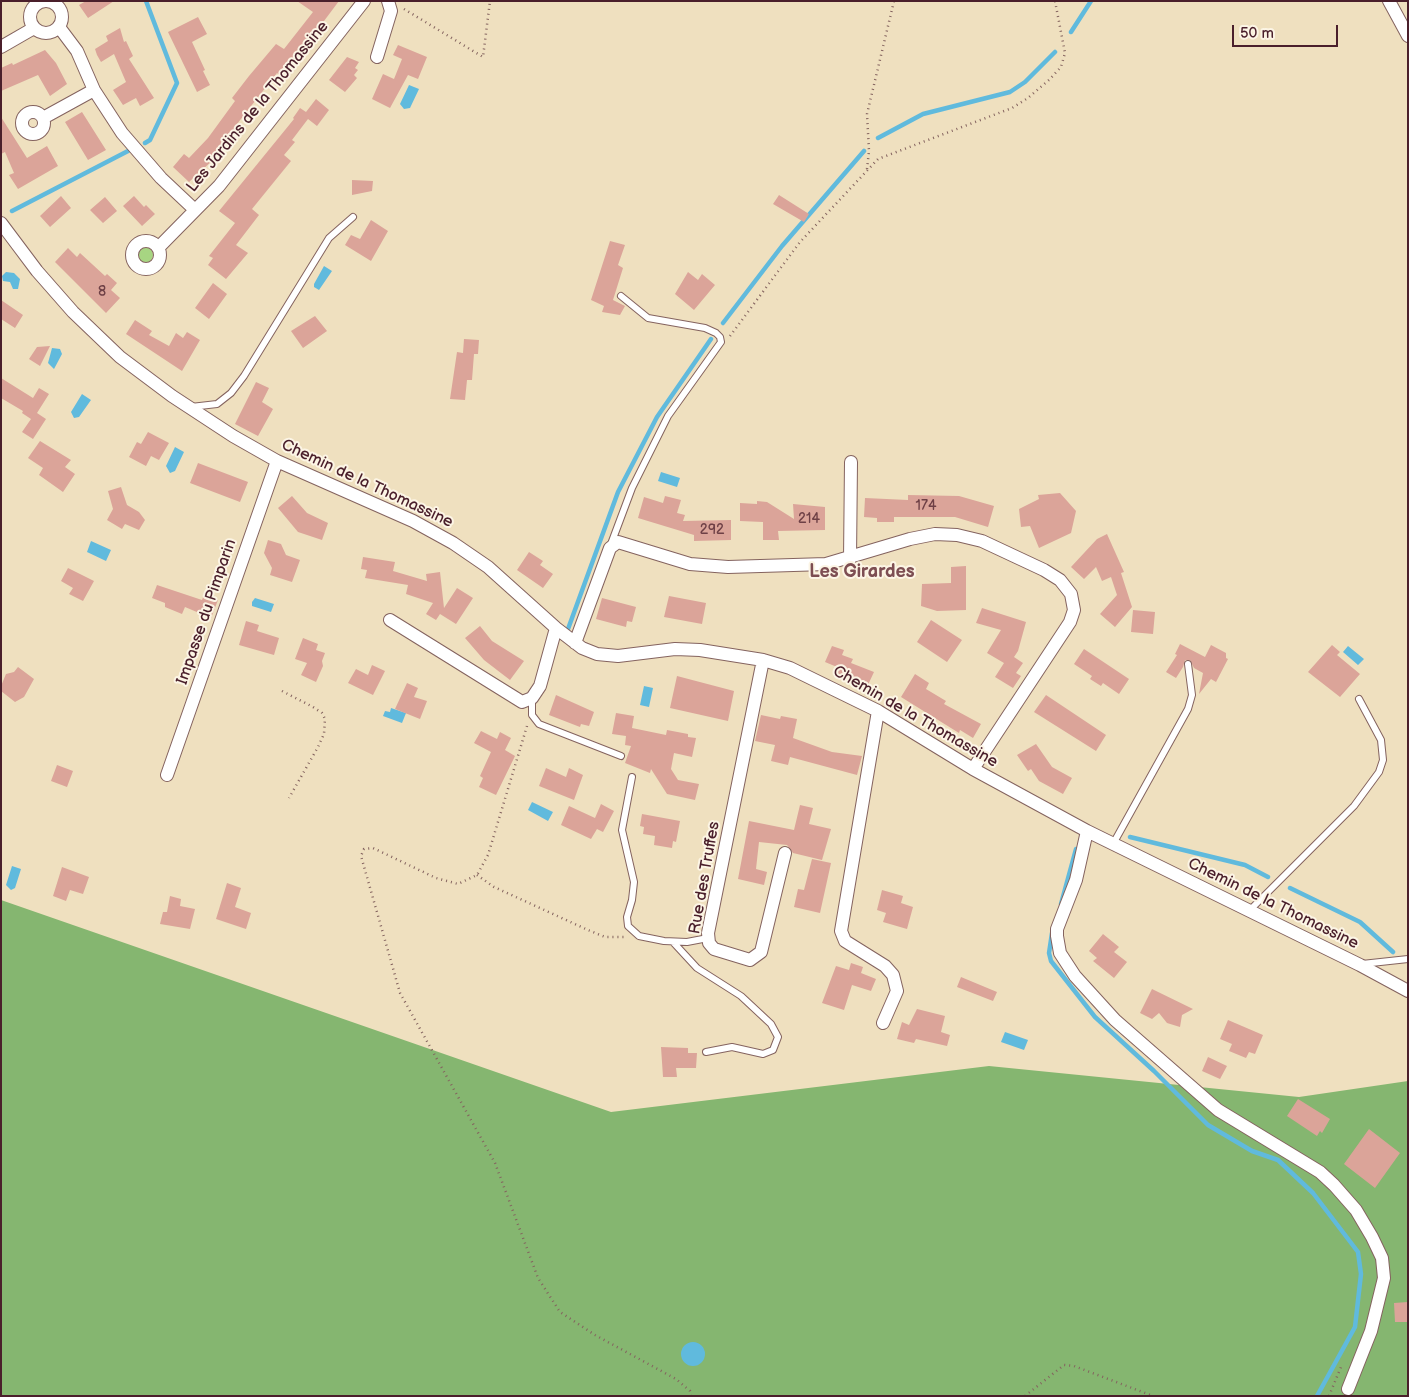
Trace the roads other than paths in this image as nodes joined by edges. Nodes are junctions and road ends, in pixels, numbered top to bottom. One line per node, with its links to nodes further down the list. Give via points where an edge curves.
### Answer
1 (364, 1): 13 (street, Les Jardins de la Thomassine, via 239,162)
2 (1389, 1): 8 (street)
3 (54, 2): 5 (street, Les Jardins de la Thomassine); 7 (street, Les Jardins de la Thomassine, via 62,14)
4 (389, 2): 10 (street, via 391,11)
5 (34, 3): 6 (street, Les Jardins de la Thomassine, via 31,14)
6 (34, 28): 7 (street, via 47,33); 9 (street)
7 (59, 28): 11 (street, Les Jardins de la Thomassine, via 77,51)
8 (1408, 36)
9 (1, 47)
10 (376, 57)
11 (94, 90): 12 (street); 13 (street, Les Jardins de la Thomassine, via 131,144)
12 (43, 118)
13 (196, 210): 16 (street, Les Jardins de la Thomassine)
14 (352, 218): 18 (lane, via 329,238 231,393 217,404)
15 (3, 232): 18 (street, Chemin de la Thomassine, via 73,312 120,357)
16 (158, 248)
17 (622, 296): 21 (lane, via 648,318 705,328 716,333 721,342 668,416 632,488)
18 (189, 407): 19 (street, Chemin de la Thomassine)
19 (278, 461): 24 (street, Chemin de la Thomassine, via 405,517 453,543 503,580); 33 (street, Impasse du Pimparin)
20 (850, 462): 22 (street)
21 (610, 548): 22 (street, via 615,542 620,542 690,564 714,567 806,566); 25 (street)
22 (850, 559): 32 (street, via 910,539 935,534 957,535 999,547 1044,570 1068,589 1074,605 1070,622)
23 (390, 620): 28 (street, via 518,701)
24 (556, 628): 25 (street, Chemin de la Thomassine); 28 (street, via 540,686)
25 (575, 643): 26 (street, Chemin de la Thomassine, via 590,652 607,656 688,649)
26 (763, 660): 30 (street, Chemin de la Thomassine, via 816,679); 39 (street, Rue des Truffes)
27 (1188, 664): 36 (lane, via 1192,695 1188,709)
28 (530, 699): 31 (lane, via 532,715 539,724)
29 (1359, 699): 38 (lane, via 1381,740 1384,760 1379,772 1354,806)
30 (878, 711): 32 (street, Chemin de la Thomassine); 44 (street, via 841,931 845,941 885,966 893,975 897,991)
31 (621, 756)
32 (973, 769): 35 (street, Chemin de la Thomassine)
33 (167, 775)
34 (632, 777): 40 (lane, via 622,830 634,882 626,922 639,936)
35 (1087, 831): 36 (street, Chemin de la Thomassine); 46 (street, via 1076,880 1057,929 1060,953 1075,976 1115,1020 1218,1110 1320,1172 1356,1210 1382,1258 1384,1278 1371,1331)
36 (1113, 844): 38 (street, Chemin de la Thomassine)
37 (785, 853): 39 (street, Rue des Truffes, via 761,952 750,960 742,959 714,950)
38 (1250, 910): 42 (street, Chemin de la Thomassine)
39 (708, 938): 40 (lane)
40 (673, 942): 45 (lane, via 697,968 741,996 771,1024 778,1037 772,1050 763,1054 732,1047)
41 (1408, 959): 42 (lane)
42 (1360, 965): 43 (street, Chemin de la Thomassine)
43 (1408, 991)
44 (883, 1023)
45 (706, 1052)
46 (1348, 1388)

